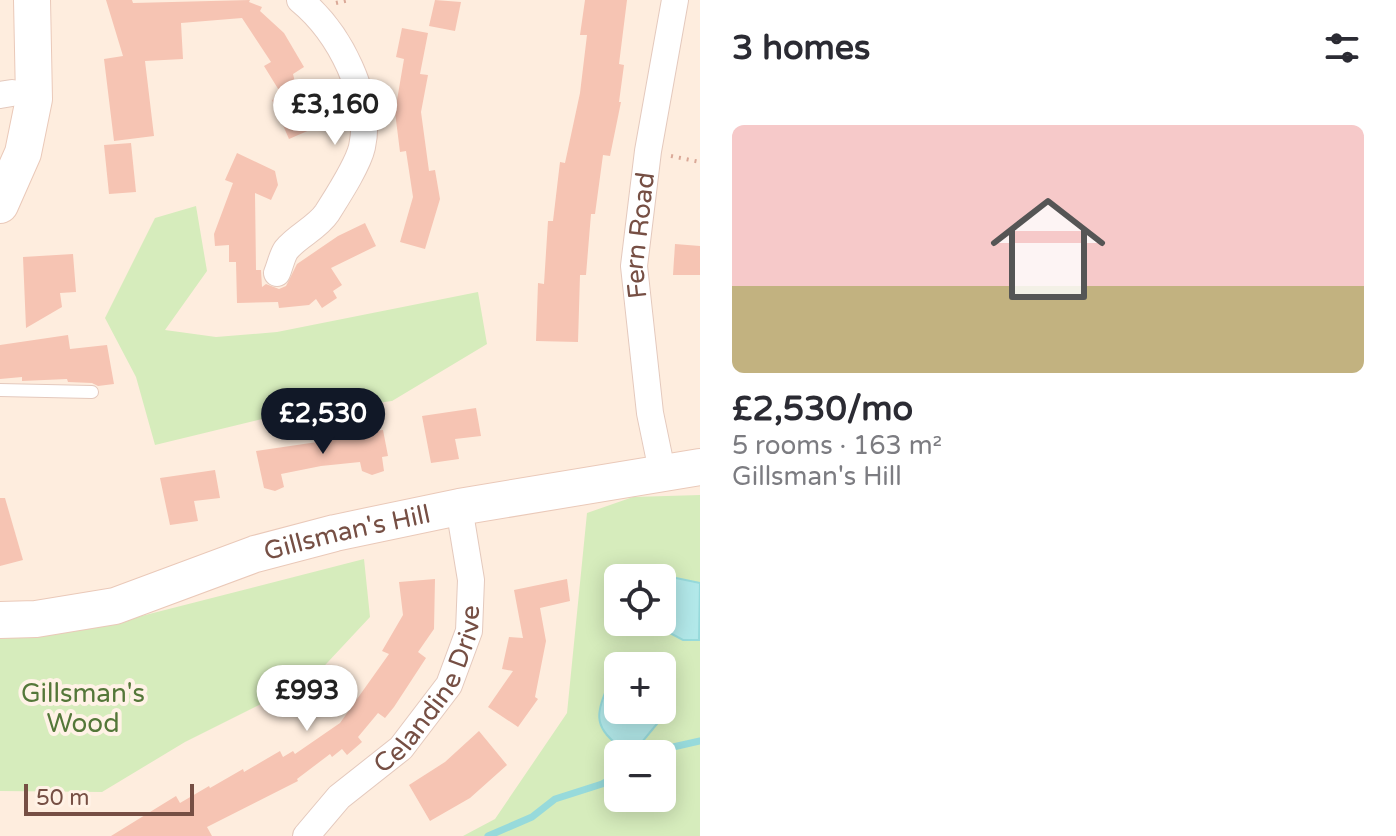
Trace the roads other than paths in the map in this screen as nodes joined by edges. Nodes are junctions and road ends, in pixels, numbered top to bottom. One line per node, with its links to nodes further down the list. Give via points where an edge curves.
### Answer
1 (32, 0): 4 (street, via 34,99 23,153)
2 (675, 0): 9 (street, Fern Road, via 634,266 650,413)
3 (305, 1): 5 (street, via 354,75 365,127 361,151 325,215 285,251)
4 (0, 205)
5 (277, 273)
6 (0, 390): 7 (lane)
7 (92, 392)
8 (700, 467): 9 (street, Gillsman's Hill)
9 (662, 471): 10 (street, Gillsman's Hill)
10 (459, 507): 11 (street, Gillsman's Hill, via 255,554 115,606); 12 (street, Celandine Drive, via 471,580 469,631 449,685 401,748 339,797)
11 (0, 620)
12 (306, 836)

